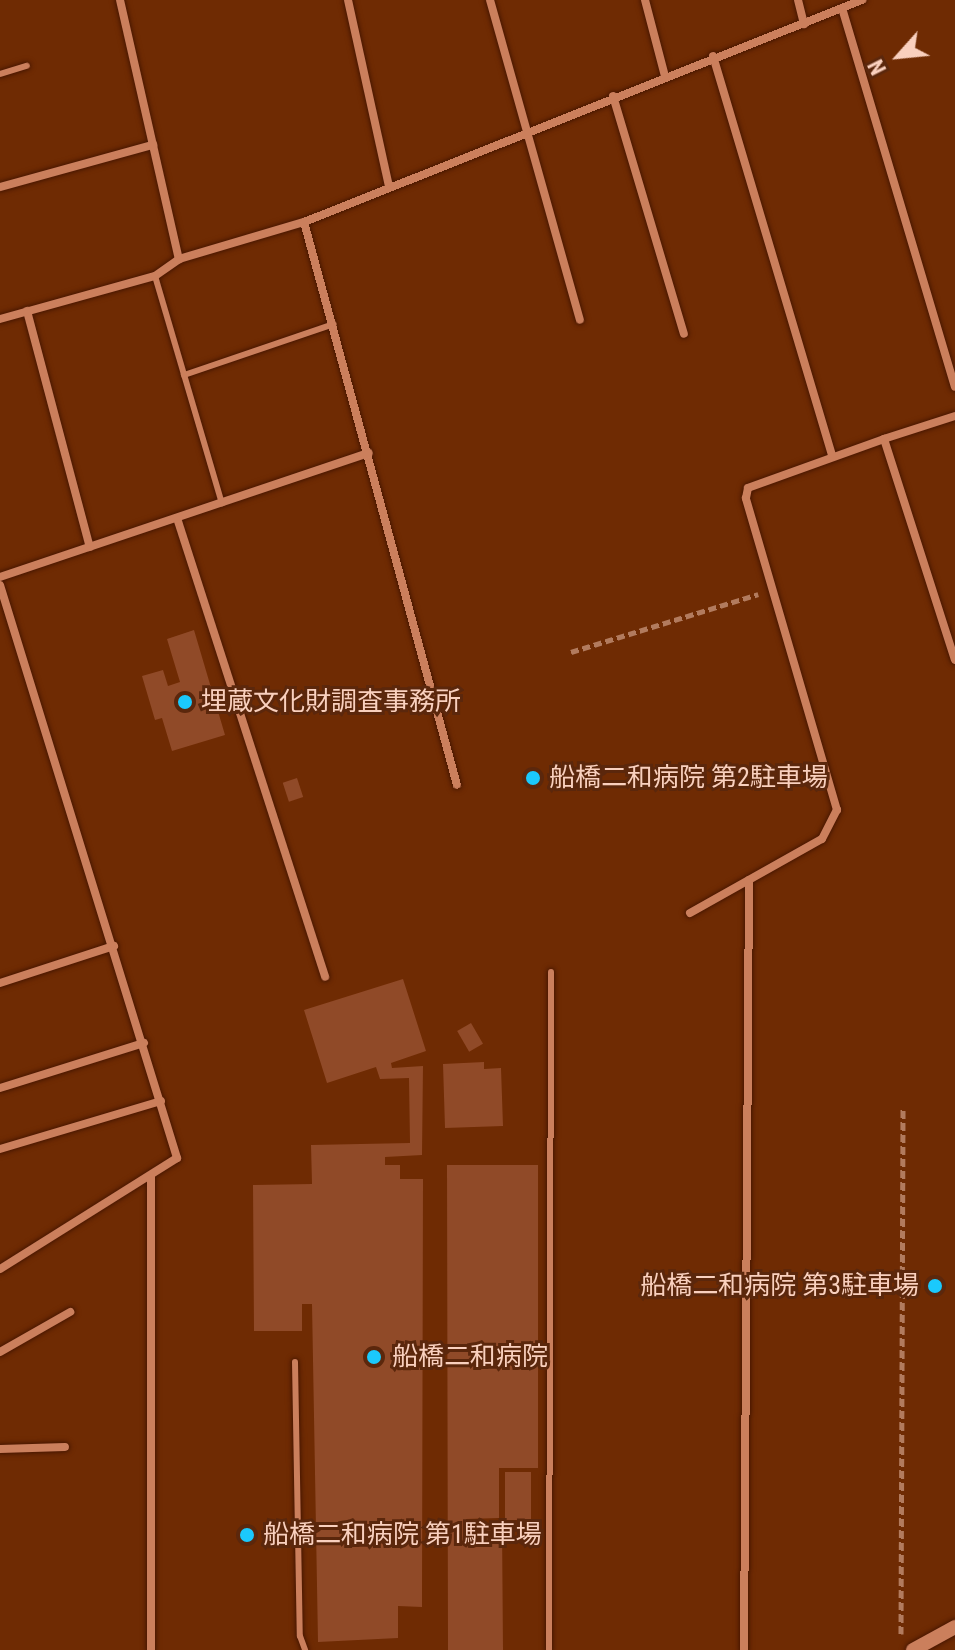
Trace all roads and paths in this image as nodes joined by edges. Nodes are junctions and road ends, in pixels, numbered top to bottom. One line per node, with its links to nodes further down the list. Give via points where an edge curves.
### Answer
1 (120, 0): 15 (street)
2 (348, 0): 17 (street)
3 (490, 0): 14 (street)
4 (645, 0): 12 (street)
5 (798, 0): 8 (street)
6 (862, 0): 7 (street)
7 (842, 8): 8 (street); 27 (street)
8 (804, 24): 9 (street)
9 (713, 56): 12 (street); 31 (street)
10 (27, 66): 11 (lane)
11 (0, 74)
12 (665, 76): 13 (street)
13 (613, 96): 14 (street); 25 (street)
14 (527, 131): 17 (street); 23 (street)
15 (153, 145): 16 (street); 19 (street)
16 (0, 187)
17 (389, 187): 18 (street)
18 (304, 222): 19 (street); 24 (street)
19 (179, 259): 20 (street)
20 (155, 276): 21 (street); 26 (lane)
21 (27, 311): 22 (street); 34 (street)
22 (0, 319)
23 (580, 320)
24 (334, 324): 26 (lane); 30 (street)
25 (684, 334)
26 (184, 375): 32 (lane)
27 (955, 386)
28 (955, 416): 29 (street)
29 (884, 439): 31 (street); 39 (street)
30 (369, 453): 32 (street); 40 (street)
31 (832, 455): 37 (street, via 748,488 746,498)
32 (222, 503): 33 (street)
33 (177, 518): 34 (street); 45 (street)
34 (90, 547): 35 (street)
35 (0, 577)
36 (0, 585): 43 (street)
37 (773, 590): 38 (path); 41 (street, via 837,810 822,839)
38 (571, 652)
39 (955, 660)
40 (457, 785)
41 (749, 880): 42 (street); 64 (street)
42 (690, 913)
43 (114, 946): 46 (street); 47 (street)
44 (551, 972): 63 (lane)
45 (325, 977)
46 (0, 983)
47 (144, 1043): 48 (street); 49 (street)
48 (0, 1088)
49 (161, 1101): 51 (street); 52 (street, via 177,1158)
50 (903, 1107): 65 (path)
51 (0, 1149)
52 (151, 1176): 53 (street); 61 (street)
53 (0, 1269)
54 (70, 1312): 55 (street)
55 (0, 1352)
56 (295, 1362): 62 (lane, via 300,1636)
57 (65, 1447): 58 (street)
58 (0, 1449)
59 (955, 1627): 60 (street)
60 (917, 1649)
61 (151, 1650)
62 (305, 1650)
63 (549, 1650)
64 (744, 1650)
65 (901, 1650)

